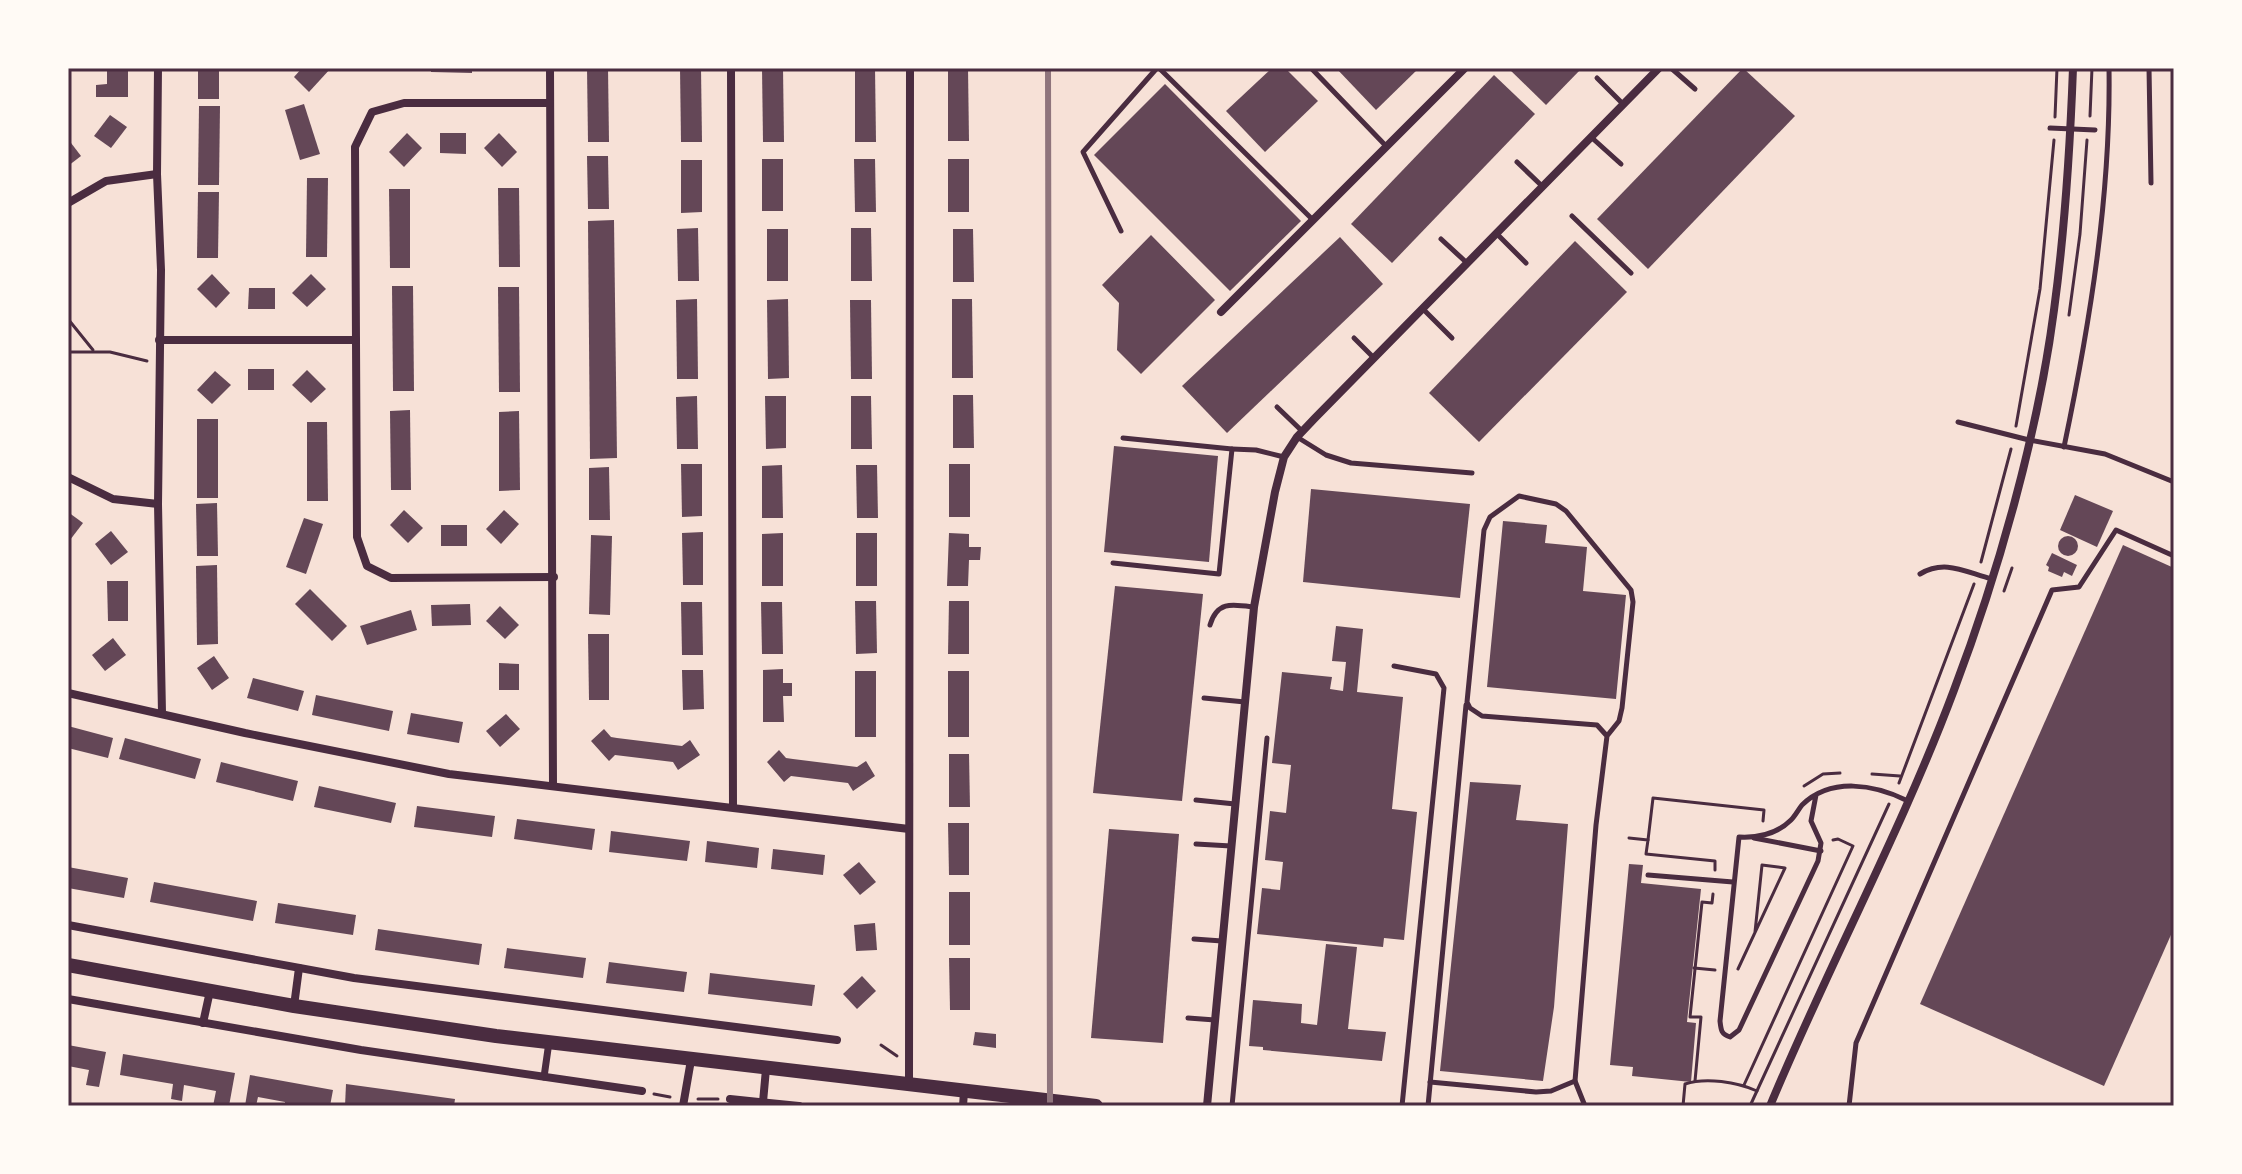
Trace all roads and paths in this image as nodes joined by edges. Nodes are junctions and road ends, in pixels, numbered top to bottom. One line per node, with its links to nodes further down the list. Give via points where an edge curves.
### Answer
1 (158, 68): 27 (street)
2 (550, 68): 18 (street)
3 (731, 68): 85 (street)
4 (910, 68): 86 (street)
5 (1158, 68): 32 (lane); 33 (lane, via 1083,152)
6 (1311, 68): 24 (lane)
7 (1450, 68): 15 (lane)
8 (1465, 68): 15 (street)
9 (1659, 68): 19 (street)
10 (1671, 68): 17 (lane)
11 (2057, 68): 20 (path)
12 (2073, 68): 21 (street)
13 (2109, 68): 56 (lane, via 2098,248)
14 (2149, 68): 28 (lane)
15 (1457, 76): 24 (street)
16 (1597, 78): 19 (lane)
17 (1695, 89)
18 (550, 103): 45 (street, via 404,103 372,112 355,147); 67 (street)
19 (1624, 104): 23 (street)
20 (2052, 128): 21 (lane); 53 (path, via 2040,289)
21 (2071, 129): 22 (lane); 55 (street, via 2054,313)
22 (2095, 130)
23 (1591, 137): 26 (lane); 29 (street)
24 (1387, 146): 32 (street)
25 (1517, 162): 29 (lane)
26 (1621, 164)
27 (157, 174): 30 (street, via 106,181); 44 (street)
28 (2151, 183)
29 (1543, 186): 34 (street)
30 (68, 203)
31 (1572, 216): 38 (lane)
32 (1314, 221): 40 (street)
33 (1121, 231)
34 (1497, 234): 36 (street); 37 (lane)
35 (1441, 239): 36 (lane)
36 (1468, 263): 39 (street)
37 (1526, 263)
38 (1631, 273)
39 (1423, 309): 43 (lane); 48 (street)
40 (1221, 312)
41 (68, 319): 46 (path)
42 (1354, 338): 48 (lane)
43 (1452, 338)
44 (159, 340): 45 (street); 49 (street)
45 (356, 340): 67 (street, via 357,537 367,566 391,578)
46 (94, 351): 47 (path); 49 (path)
47 (68, 352)
48 (1375, 358): 52 (street)
49 (159, 364): 62 (street)
50 (1277, 407): 52 (lane)
51 (1958, 422): 53 (lane)
52 (1300, 434): 58 (street); 59 (lane, via 1326,455 1351,463)
53 (2014, 436): 55 (lane); 66 (path)
54 (1123, 438): 57 (lane)
55 (2029, 440): 56 (lane); 68 (street)
56 (2064, 447): 61 (lane, via 2105,454)
57 (1232, 449): 58 (lane); 64 (lane, via 1219,574)
58 (1284, 457): 69 (street)
59 (1472, 473)
60 (68, 477): 62 (street, via 113,499)
61 (2174, 482)
62 (158, 504): 76 (street)
63 (2174, 556): 137 (lane, via 2116,530 2079,587 2052,590 1856,1043)
64 (1113, 563)
65 (1920, 574): 66 (lane, via 1934,566)
66 (1977, 575): 68 (lane); 80 (path)
67 (554, 577): 79 (street)
68 (1992, 579): 83 (street, via 1955,689)
69 (1254, 607): 70 (lane, via 1225,605); 74 (street)
70 (1210, 625)
71 (1394, 666): 131 (lane, via 1436,674 1444,688)
72 (68, 693): 76 (street)
73 (1204, 698): 74 (lane)
74 (1245, 702): 84 (street)
75 (1467, 702): 77 (lane, via 1482,716 1597,725); 77 (lane, via 1484,530 1490,517 1519,496 1539,499 1566,511 1631,590 1622,708); 118 (lane)
76 (162, 713): 79 (street, via 449,774)
77 (1607, 736): 116 (lane)
78 (1267, 738): 130 (lane)
79 (553, 786): 85 (street)
80 (1894, 794): 81 (lane, via 1836,786); 83 (lane); 122 (path)
81 (1816, 795): 87 (lane, via 1780,829); 91 (lane, via 1811,821)
82 (1196, 800): 84 (lane)
83 (1908, 801): 136 (street)
84 (1236, 804): 93 (street)
85 (733, 806): 86 (street)
86 (909, 829): 120 (street)
87 (1765, 835): 89 (lane); 90 (path, via 1764,810 1653,798)
88 (1629, 838): 90 (path)
89 (1753, 838): 94 (lane); 97 (lane, via 1739,837)
90 (1648, 840): 96 (path, via 1646,854 1715,861)
91 (1821, 843): 94 (lane); 119 (path, via 1838,839 1853,846)
92 (1196, 844): 93 (lane)
93 (1232, 846): 101 (street)
94 (1821, 851): 97 (lane, via 1753,1003 1730,1037 1721,1031 1720,1021)
95 (1648, 875): 96 (lane)
96 (1714, 881): 97 (lane); 117 (path, via 1712,903 1702,902 1694,968 1690,1017 1701,1017)
97 (1733, 882)
98 (68, 925): 103 (street)
99 (1755, 932): 99 (path, via 1761,920 1785,868 1762,865); 104 (path)
100 (1194, 939): 101 (lane)
101 (1222, 941): 109 (street)
102 (68, 965): 105 (main road)
103 (299, 968): 107 (street); 111 (street)
104 (1736, 973)
105 (210, 991): 107 (main road); 110 (street)
106 (68, 999): 110 (street)
107 (294, 1006): 112 (main road)
108 (1188, 1018): 109 (lane)
109 (1215, 1020): 129 (street)
110 (203, 1023): 115 (street)
111 (837, 1040)
112 (549, 1042): 113 (main road); 115 (street)
113 (691, 1060): 114 (main road); 126 (street)
114 (766, 1069): 120 (main road); 125 (street)
115 (544, 1077): 121 (street)
116 (1575, 1081): 118 (lane, via 1536,1092); 133 (lane)
117 (1695, 1081): 119 (path); 134 (path, via 1685,1084)
118 (1430, 1082): 132 (lane)
119 (1744, 1085): 122 (path)
120 (909, 1086): 124 (main road)
121 (642, 1091)
122 (1757, 1091): 135 (path)
123 (730, 1099): 125 (street)
124 (964, 1099): 128 (main road, via 1011,1096)
125 (763, 1102): 127 (street)
126 (683, 1106)
127 (799, 1106)
128 (1096, 1106)
129 (1207, 1106)
130 (1232, 1106)
131 (1402, 1106)
132 (1428, 1106)
133 (1585, 1106)
134 (1683, 1106)
135 (1750, 1106)
136 (1770, 1106)
137 (1849, 1106)

